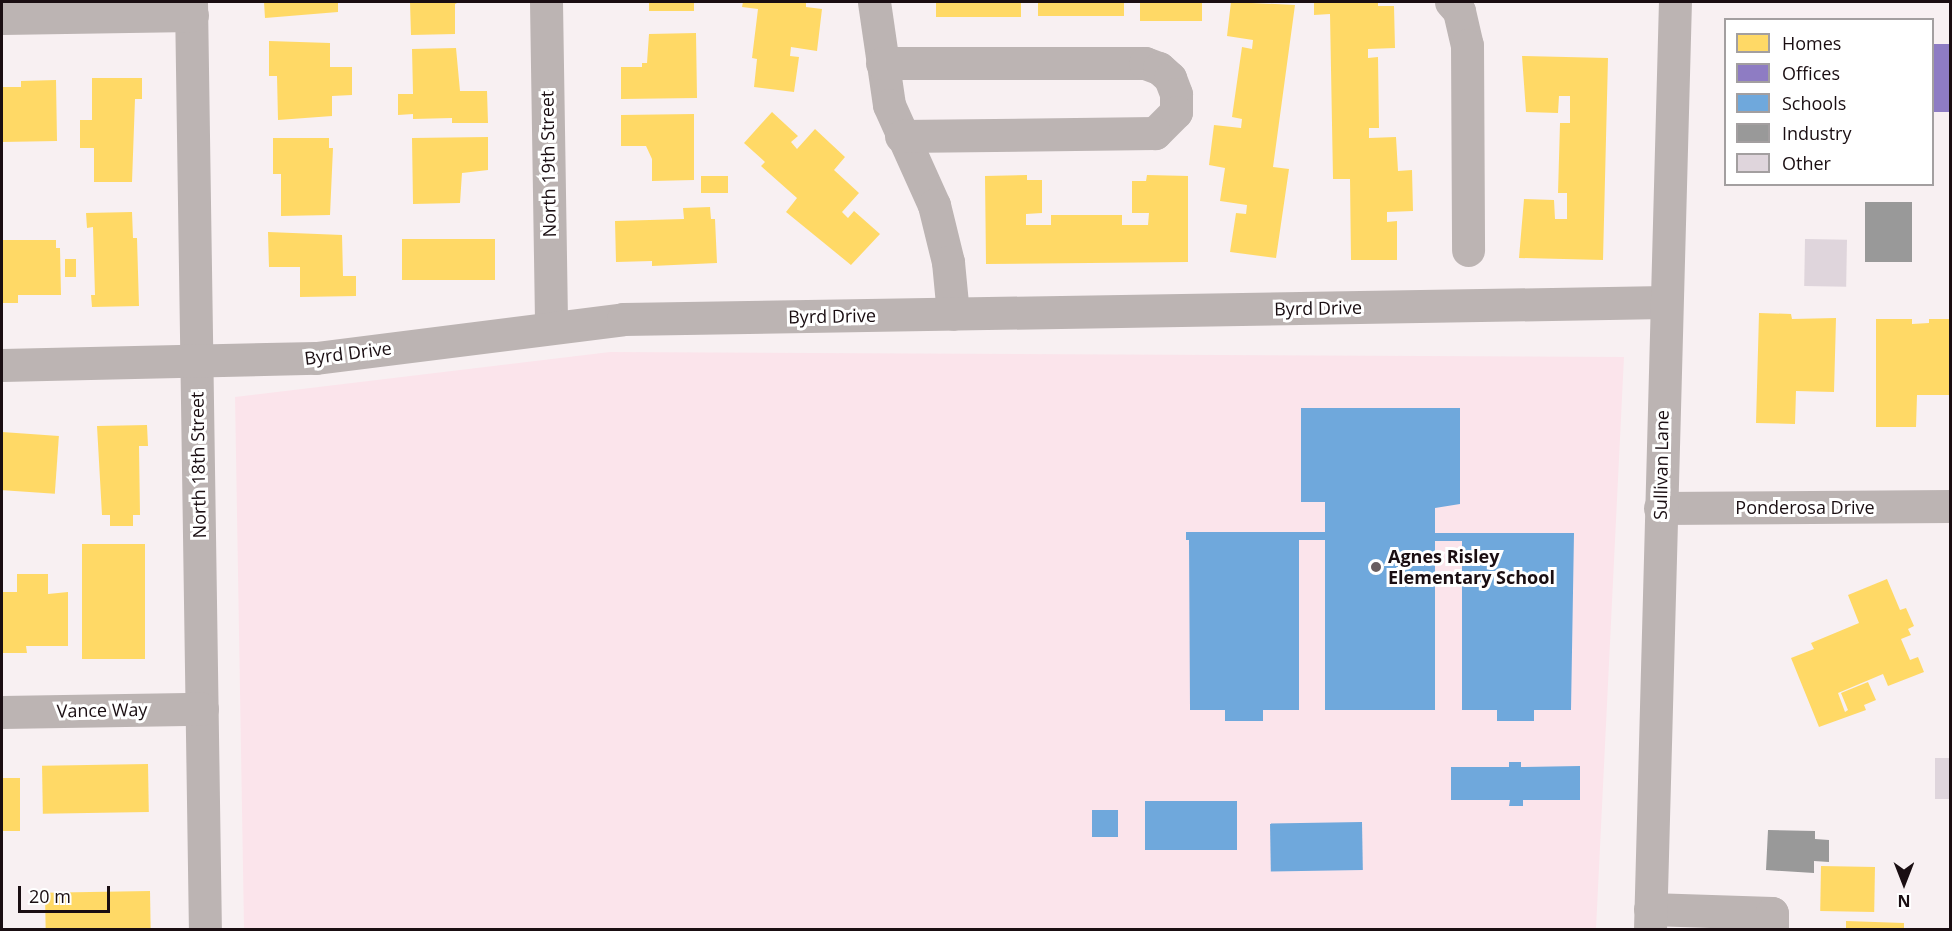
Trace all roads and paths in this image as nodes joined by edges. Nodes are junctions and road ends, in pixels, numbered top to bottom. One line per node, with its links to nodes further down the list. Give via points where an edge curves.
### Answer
1 (546, 2): 12 (street, North 19th Street)
2 (874, 2): 7 (street)
3 (1451, 2): 9 (street, via 1459,11 1467,45)
4 (1674, 2): 10 (street, Sullivan Lane)
5 (192, 8): 6 (street); 13 (street, North 18th Street)
6 (2, 18)
7 (882, 63): 8 (street, via 889,105); 8 (street, via 1145,63 1170,78 1176,94 1176,112 1155,133)
8 (902, 136): 11 (street, via 934,205 948,262)
9 (1468, 250)
10 (1665, 302): 11 (street, Byrd Drive); 16 (street, Sullivan Lane)
11 (953, 314): 12 (street, Byrd Drive, via 623,319)
12 (550, 326): 13 (street, Byrd Drive, via 316,358)
13 (197, 362): 14 (street, Byrd Drive); 17 (street, North 18th Street)
14 (2, 365)
15 (1950, 506): 16 (street, Ponderosa Drive)
16 (1660, 508): 19 (street, Sullivan Lane)
17 (202, 709): 18 (street, Vance Way); 20 (street, North 18th Street)
18 (2, 712)
19 (1650, 919): 21 (street, via 1772,913)
20 (205, 930)
21 (1772, 930)

